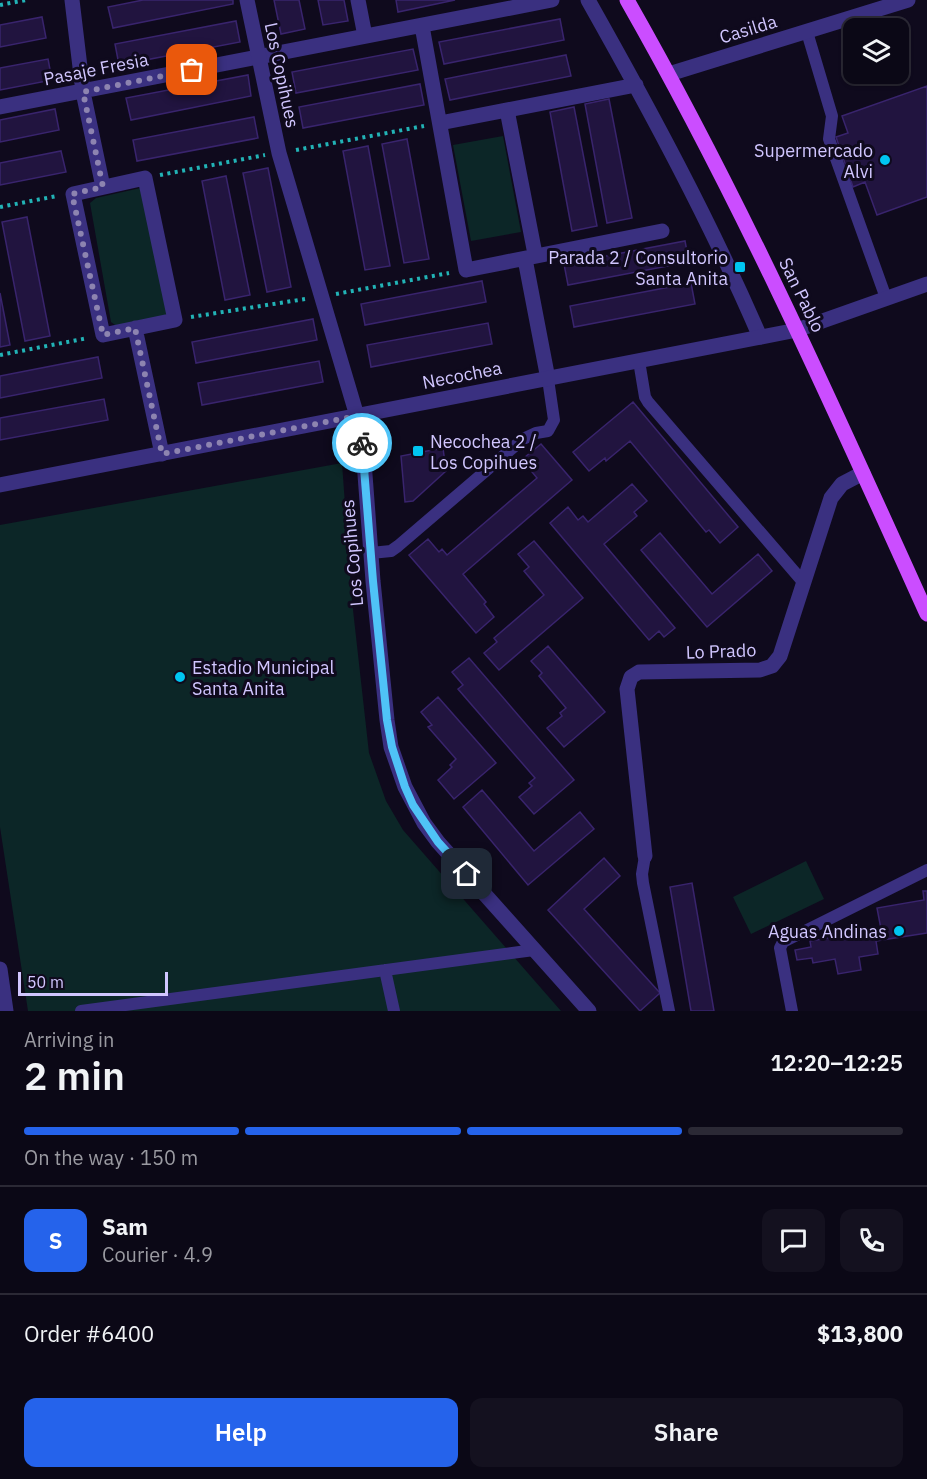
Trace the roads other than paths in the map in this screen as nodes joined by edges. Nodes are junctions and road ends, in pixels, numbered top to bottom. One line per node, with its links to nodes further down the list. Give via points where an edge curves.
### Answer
1 (72, 0): 14 (street)
2 (247, 0): 11 (street, Los Copihues)
3 (358, 0): 10 (street)
4 (552, 0): 8 (street, Pasaje Fresia)
5 (588, 0): 13 (street)
6 (627, 0): 12 (main road, San Pablo)
7 (908, 0): 9 (street, Casilda)
8 (422, 26): 10 (street, Pasaje Fresia); 17 (street)
9 (807, 32): 12 (street, Casilda); 22 (lane, via 832,116 829,139)
10 (365, 36): 11 (street, Pasaje Fresia)
11 (257, 57): 14 (street, Pasaje Fresia); 28 (street, Los Copihues, via 279,153)
12 (669, 74): 24 (main road, San Pablo)
13 (636, 85): 16 (street); 25 (street)
14 (83, 92): 15 (street, Pasaje Fresia); 18 (street)
15 (0, 107)
16 (507, 110): 17 (street); 20 (street)
17 (440, 123): 20 (street, via 465,270)
18 (103, 187): 23 (street, via 72,194 103,335); 23 (street, via 145,178 175,320)
19 (662, 231): 20 (street)
20 (530, 257): 27 (street)
21 (927, 284): 22 (street, Necochea)
22 (886, 298): 24 (street, Necochea)
23 (135, 328): 29 (street)
24 (797, 330): 25 (street, Necochea); 30 (main road, San Pablo)
25 (760, 337): 26 (street, Necochea)
26 (639, 361): 27 (street, Necochea); 33 (lane, via 648,402)
27 (548, 378): 28 (street, Necochea); 32 (lane, via 554,420 548,431 523,439 398,546)
28 (357, 416): 29 (street, Necochea); 32 (street, Los Copihues)
29 (162, 454): 31 (street, Necochea)
30 (863, 473): 33 (street, Lo Prado, via 834,492); 34 (main road, San Pablo)
31 (0, 485)
32 (371, 553): 37 (street, Los Copihues, via 387,720 405,787 438,842)
33 (804, 583): 35 (street, Lo Prado, via 780,656 766,669 639,672 631,677 627,689)
34 (927, 614)
35 (645, 856): 44 (lane, via 643,883)
36 (927, 870): 45 (lane, via 783,942 780,948)
37 (534, 950): 39 (lane); 43 (street, Los Copihues)
38 (0, 969): 40 (street)
39 (385, 970): 41 (lane); 42 (lane)
40 (6, 1011)
41 (81, 1011)
42 (394, 1011)
43 (589, 1011)
44 (669, 1011)
45 (792, 1011)

